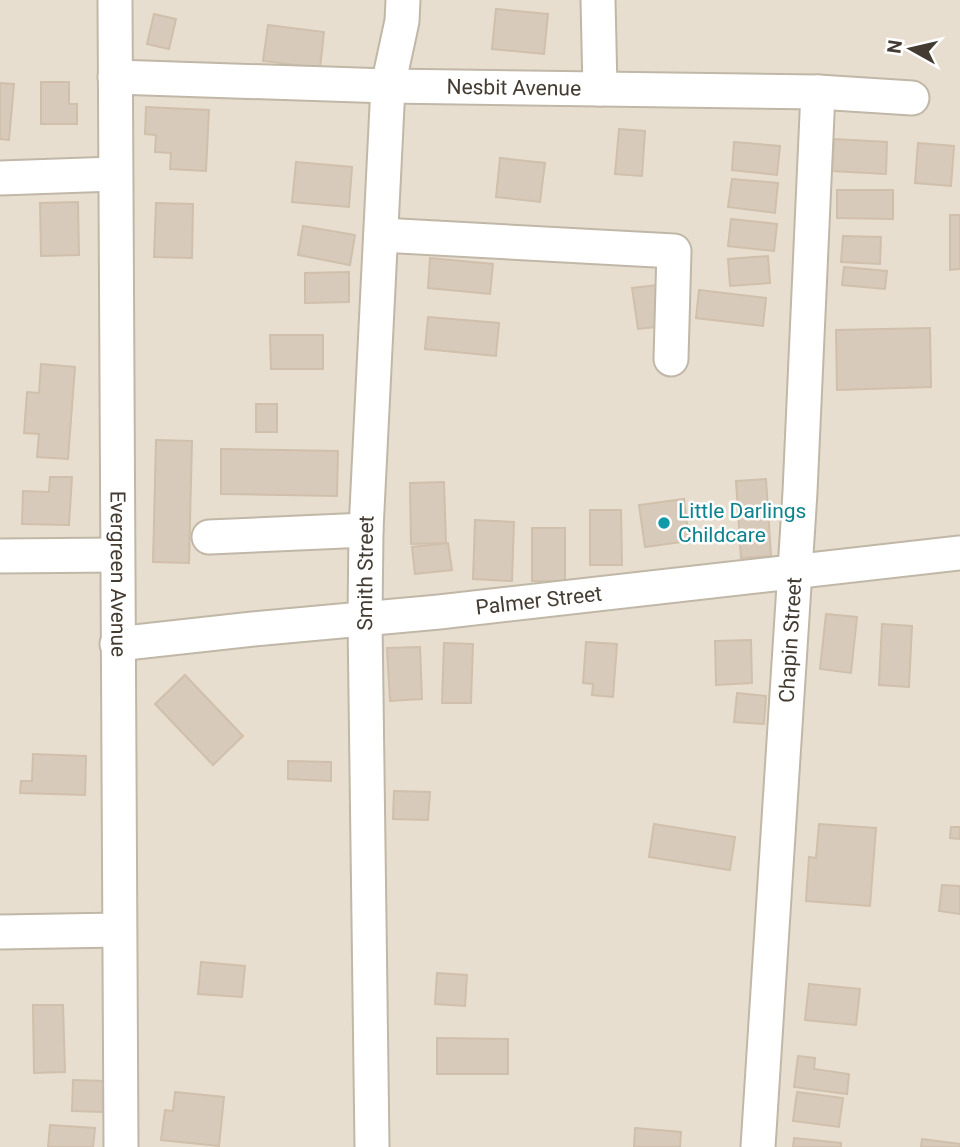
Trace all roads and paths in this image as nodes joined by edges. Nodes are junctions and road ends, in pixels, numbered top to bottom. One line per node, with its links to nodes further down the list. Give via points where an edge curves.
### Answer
1 (115, 0): 4 (street, Evergreen Avenue)
2 (403, 0): 5 (street, Smith Street)
3 (598, 0): 6 (street)
4 (115, 77): 5 (street, Nesbit Avenue); 9 (street, Evergreen Avenue)
5 (388, 86): 6 (street, Nesbit Avenue); 11 (street, Smith Street)
6 (600, 89): 7 (street, Nesbit Avenue)
7 (818, 92): 8 (street, Nesbit Avenue); 18 (street, Chapin Street)
8 (912, 98)
9 (115, 174): 10 (street); 16 (street, Evergreen Avenue)
10 (0, 178)
11 (381, 235): 12 (street, via 674,251); 13 (street, Smith Street)
12 (671, 359)
13 (366, 530): 14 (street); 19 (street, Smith Street)
14 (209, 537)
15 (960, 553): 18 (street, Palmer Street)
16 (117, 555): 17 (street); 20 (street, Evergreen Avenue)
17 (0, 556)
18 (795, 572): 19 (street, Palmer Street); 25 (street, Chapin Street)
19 (365, 619): 20 (street, Palmer Street); 24 (street, Smith Street)
20 (117, 644): 21 (street, Evergreen Avenue)
21 (119, 930): 22 (street); 23 (street, Evergreen Avenue)
22 (0, 932)
23 (121, 1147)
24 (372, 1147)
25 (758, 1147)

